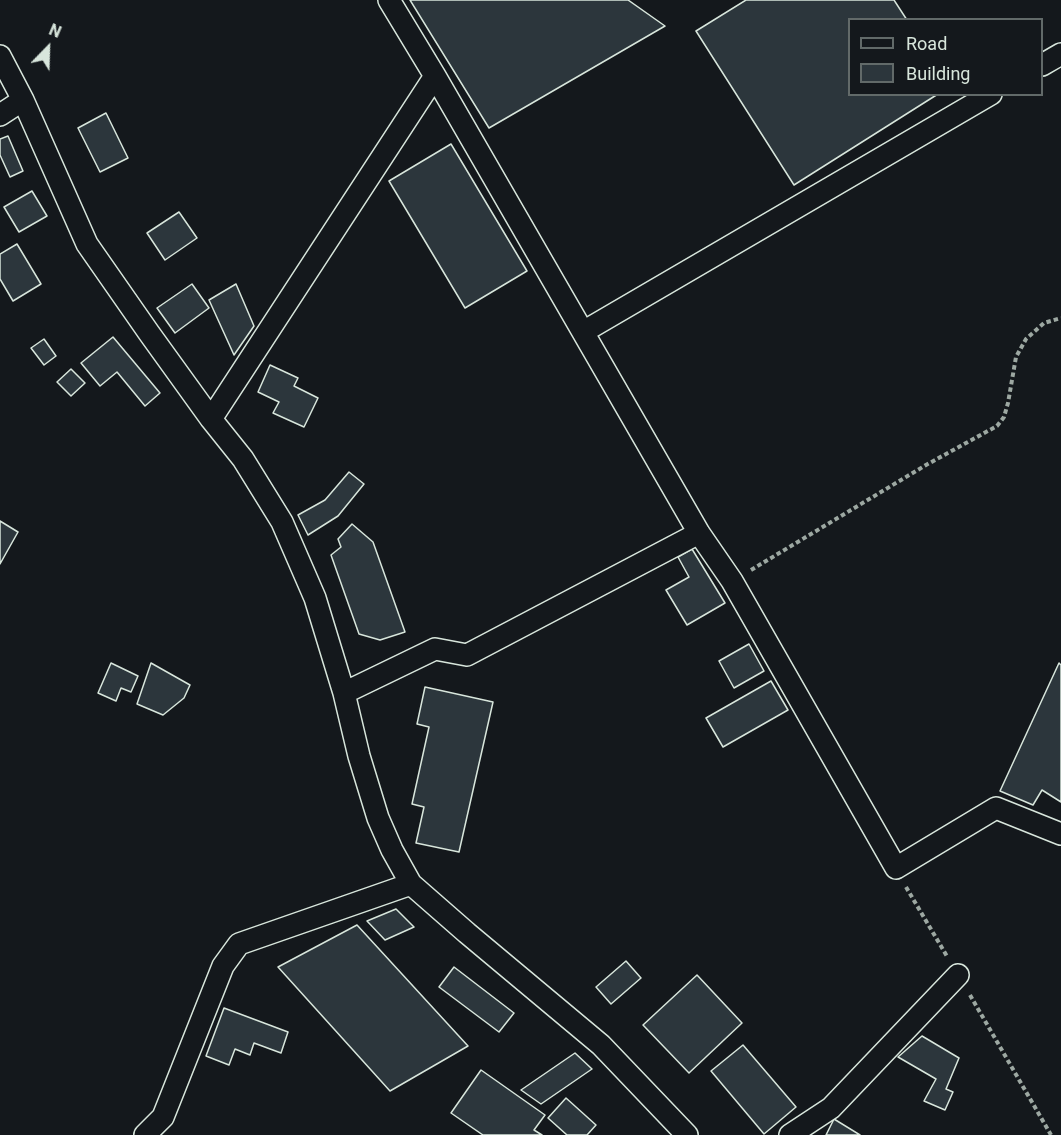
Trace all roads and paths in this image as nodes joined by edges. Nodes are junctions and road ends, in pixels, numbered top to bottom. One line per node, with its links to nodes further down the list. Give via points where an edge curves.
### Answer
1 (389, 0): 5 (street)
2 (1061, 54): 4 (street)
3 (0, 56): 7 (street)
4 (1043, 64)
5 (435, 76): 10 (street); 11 (street)
6 (988, 96): 10 (street)
7 (23, 100): 8 (street); 11 (street, via 87,244)
8 (0, 115)
9 (1061, 318): 13 (path, via 1044,323 1026,339 1016,357 1004,417 997,426)
10 (583, 333): 12 (street)
11 (211, 419): 14 (street, via 243,459 282,522 315,598)
12 (699, 533): 13 (street); 14 (street, via 467,655 435,649)
13 (732, 581): 16 (street)
14 (344, 693): 17 (street, via 378,818)
15 (1061, 834): 16 (street, via 996,808)
16 (896, 868): 18 (path)
17 (411, 884): 19 (street, via 239,944 224,966 163,1117); 20 (street, via 601,1045)
18 (958, 975): 21 (street, via 831,1107); 22 (path)
19 (145, 1135)
20 (687, 1135)
21 (790, 1135)
22 (1051, 1135)

